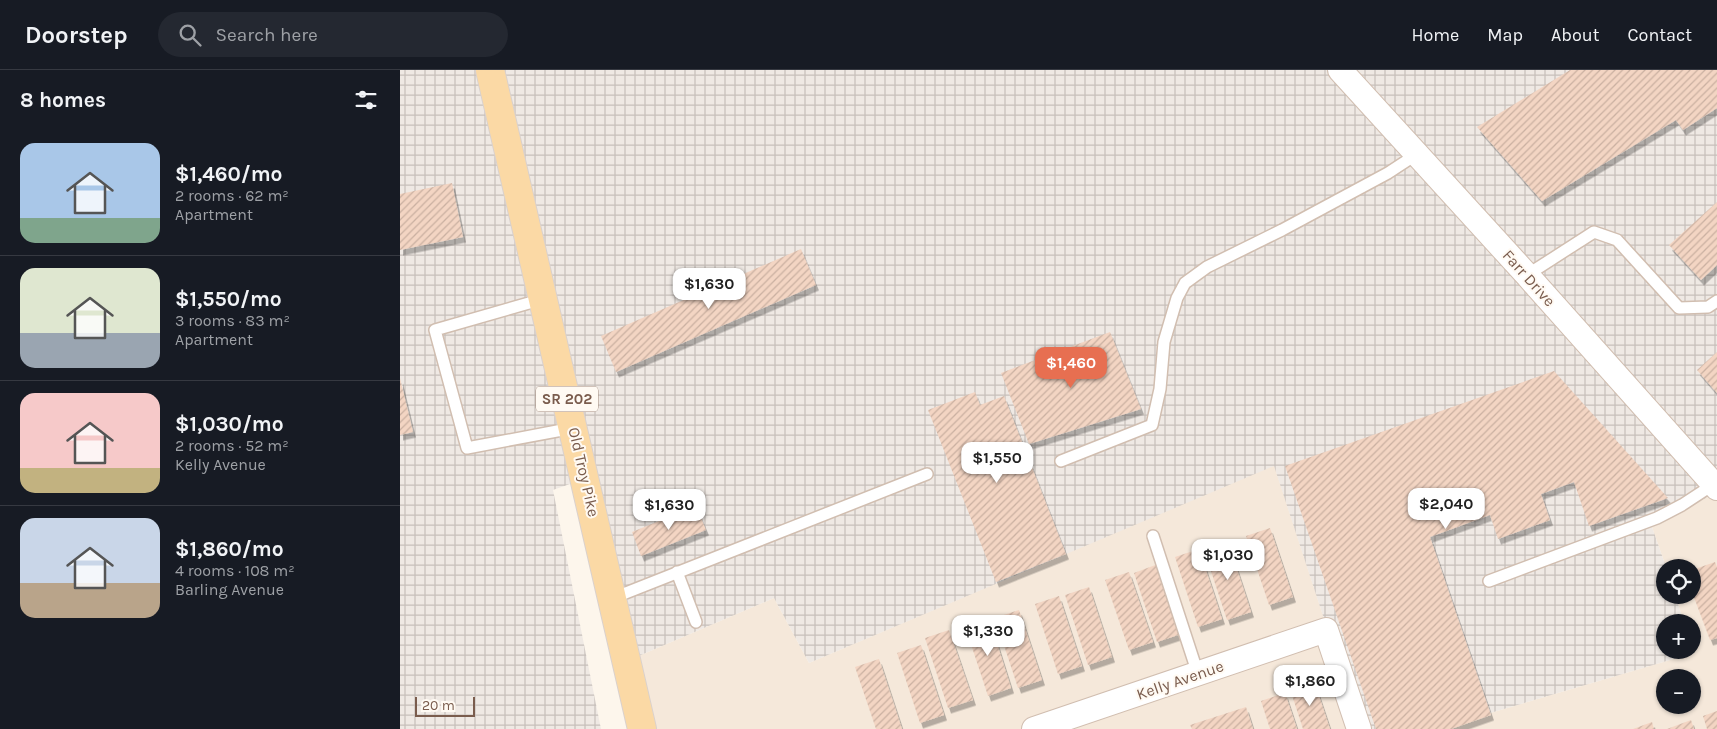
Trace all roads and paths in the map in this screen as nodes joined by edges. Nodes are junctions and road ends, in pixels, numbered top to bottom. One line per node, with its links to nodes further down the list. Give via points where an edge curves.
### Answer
1 (490, 70): 5 (main road, Old Troy Pike / SR 202)
2 (1340, 70): 3 (street, Farr Drive)
3 (1417, 154): 4 (street, Farr Drive); 8 (lane, via 1290,226 1207,267 1185,283 1176,298 1164,342 1160,389 1152,425)
4 (1527, 275): 6 (lane, via 1594,232 1617,240 1680,308 1708,308); 10 (street, Farr Drive)
5 (543, 299): 7 (main road, Old Troy Pike / SR 202); 7 (lane, via 435,330 467,448)
6 (1717, 301)
7 (573, 428): 14 (main road, Old Troy Pike / SR 202)
8 (1061, 461)
9 (927, 474): 12 (lane)
10 (1715, 486): 13 (lane, via 1657,518)
11 (1153, 536): 16 (lane)
12 (677, 572): 14 (lane); 15 (lane)
13 (1489, 581)
14 (612, 598): 17 (main road, Old Troy Pike / SR 202)
15 (696, 622)
16 (1198, 674): 18 (street, Kelly Avenue); 19 (street, Kelly Avenue, via 1326,630)
17 (642, 729)
18 (1034, 729)
19 (1359, 729)

